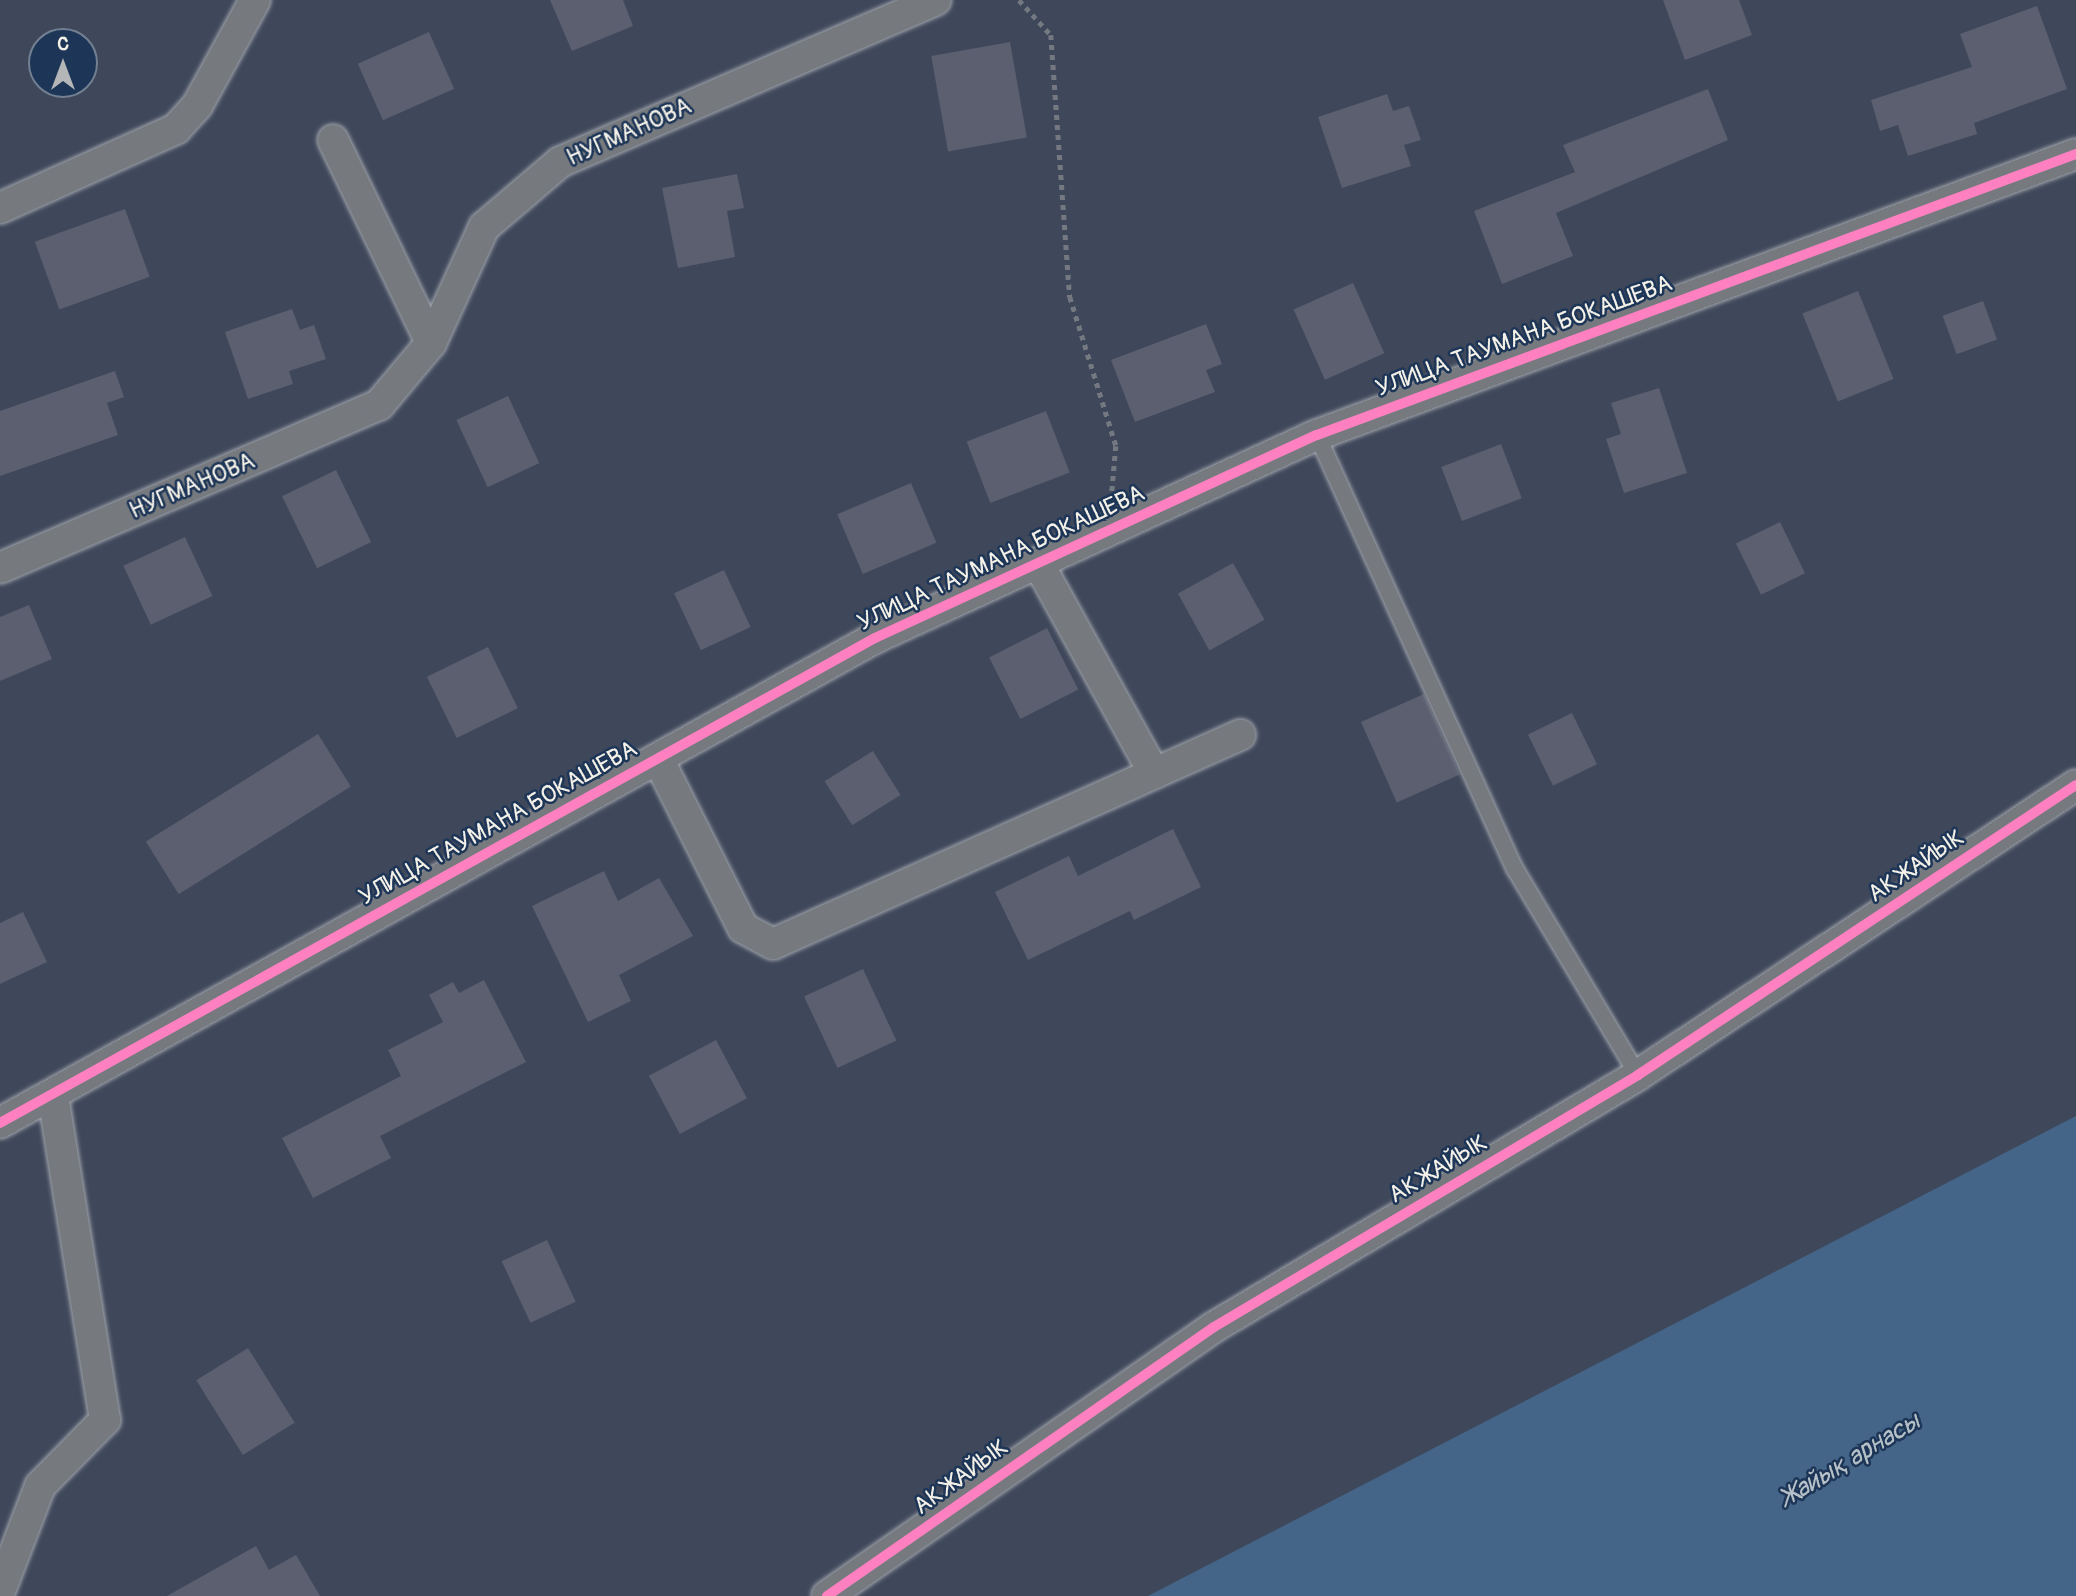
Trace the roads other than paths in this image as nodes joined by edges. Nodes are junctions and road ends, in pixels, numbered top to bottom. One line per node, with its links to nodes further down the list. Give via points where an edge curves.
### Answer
1 (255, 0): 5 (street, via 197,106 176,129)
2 (936, 0): 6 (street, НУГМАНОВА, via 560,162 484,227)
3 (333, 140): 6 (street)
4 (2076, 154): 7 (street, УЛИЦА ТАУМАНА БОКАШЕВА)
5 (0, 208)
6 (431, 343): 9 (street, НУГМАНОВА, via 379,405)
7 (1317, 435): 8 (street, УЛИЦА ТАУМАНА БОКАШЕВА); 14 (lane, via 1515,869)
8 (1038, 563): 11 (street, УЛИЦА ТАУМАНА БОКАШЕВА, via 875,638); 12 (street)
9 (0, 568)
10 (1240, 735): 12 (street)
11 (658, 759): 12 (street, via 743,929 774,944); 15 (street, УЛИЦА ТАУМАНА БОКАШЕВА)
12 (1154, 773)
13 (2076, 785): 14 (street, АК ЖАЙЫК)
14 (1638, 1075): 18 (street, АК ЖАЙЫК, via 1214,1327)
15 (53, 1095): 16 (street, УЛИЦА ТАУМАНА БОКАШЕВА); 17 (street, via 106,1420 40,1486)
16 (0, 1123)
17 (0, 1591)
18 (827, 1596)

